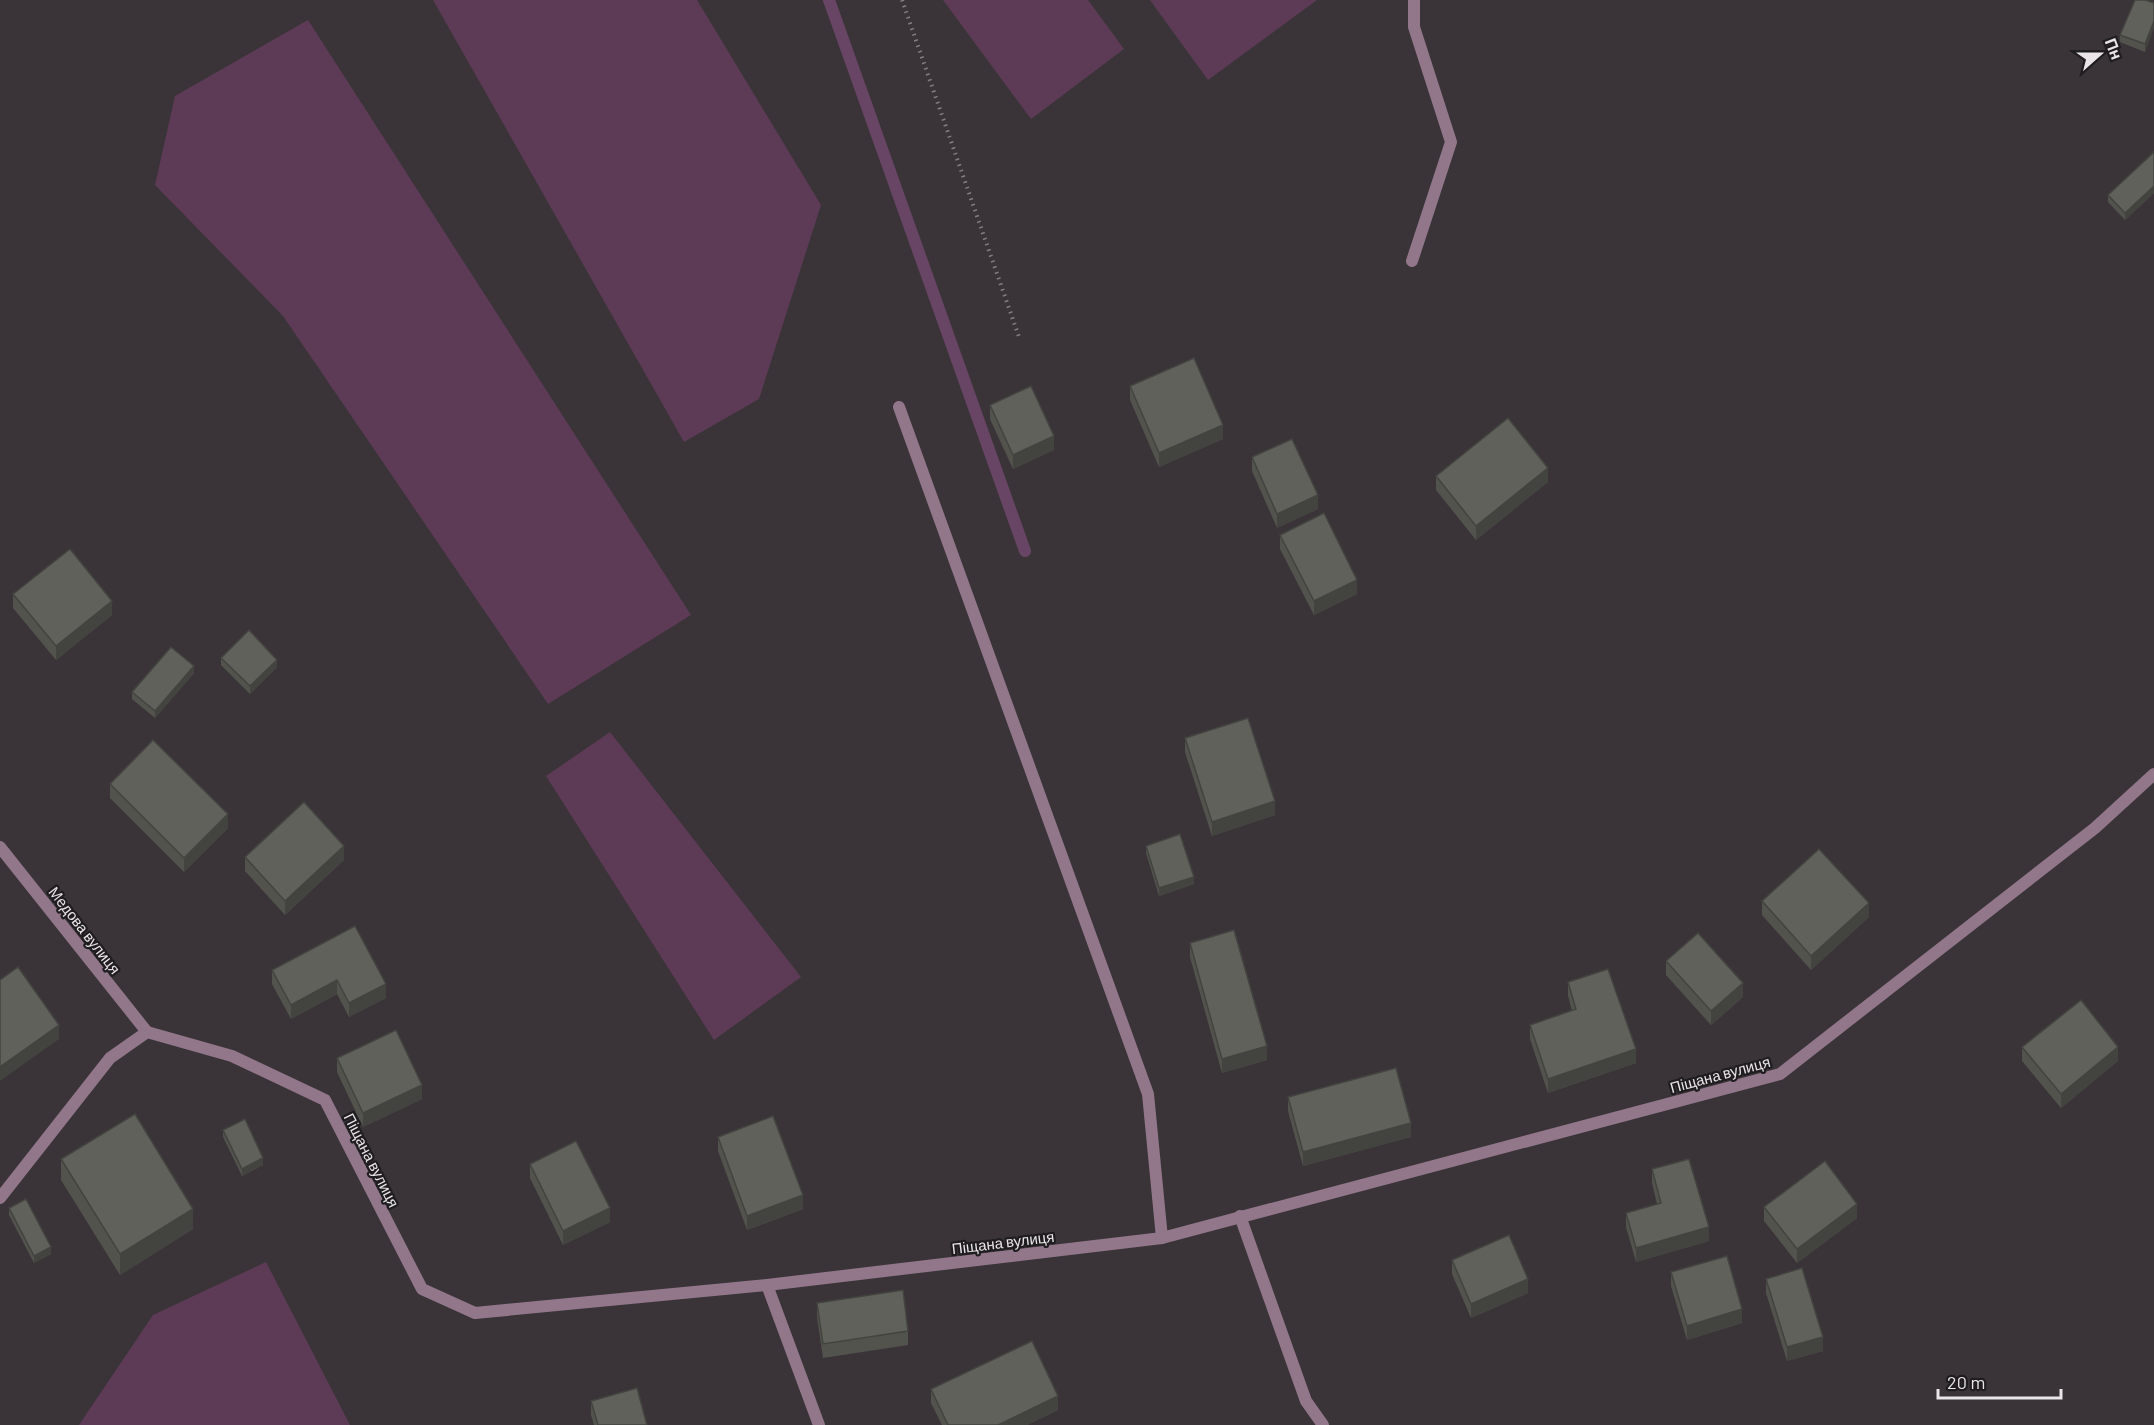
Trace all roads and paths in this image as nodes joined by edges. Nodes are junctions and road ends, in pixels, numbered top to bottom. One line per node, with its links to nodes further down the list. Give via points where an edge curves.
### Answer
1 (902, 0): 4 (path)
2 (1414, 0): 3 (street, via 1414,27 1451,142)
3 (1412, 261)
4 (1019, 337)
5 (899, 407): 11 (street, via 1148,1094)
6 (2154, 774): 10 (street, Піщана вулиця, via 2095,828 1780,1074)
7 (0, 847): 8 (street, Медова вулиця)
8 (147, 1032): 9 (street, via 110,1058); 12 (street, Піщана вулиця, via 232,1056 325,1100 422,1289 475,1313)
9 (0, 1198)
10 (1240, 1216): 11 (street, Піщана вулиця); 14 (street, via 1306,1401)
11 (1162, 1239): 12 (street, Піщана вулиця)
12 (767, 1285): 13 (street)
13 (819, 1425)
14 (1323, 1425)

